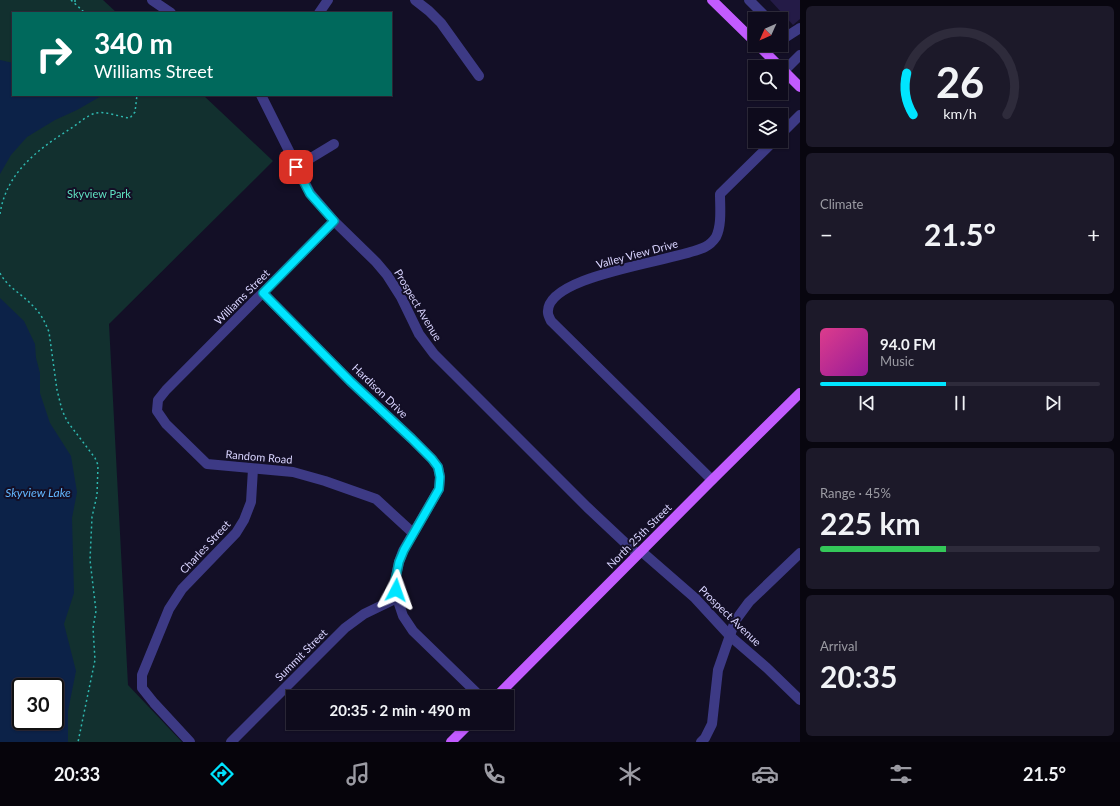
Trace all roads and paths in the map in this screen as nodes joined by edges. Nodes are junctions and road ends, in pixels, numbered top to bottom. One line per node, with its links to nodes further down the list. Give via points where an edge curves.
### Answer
1 (71, 0): 8 (path)
2 (75, 0): 8 (path)
3 (152, 0): 10 (street)
4 (328, 0): 11 (street)
5 (414, 0): 21 (street, via 441,23)
6 (712, 0): 14 (main road)
7 (749, 0): 12 (street)
8 (75, 5): 9 (path)
9 (84, 12)
10 (170, 12)
11 (320, 12)
12 (761, 12)
13 (800, 28): 15 (street)
14 (748, 35)
15 (788, 36)
16 (765, 52): 18 (main road)
17 (800, 55): 19 (street)
18 (773, 60)
19 (788, 64)
20 (788, 75): 22 (main road)
21 (478, 76)
22 (800, 87)
23 (137, 96): 30 (path, via 135,112 130,118 102,113 90,116 35,153 11,183)
24 (261, 96): 29 (street, Prospect Avenue)
25 (800, 115): 26 (street)
26 (788, 127)
27 (334, 144): 29 (street)
28 (767, 148): 37 (street, Valley View Drive, via 720,194 719,226 716,237 706,247 618,269 578,283 556,294 547,312 551,322)
29 (296, 167): 31 (street, Prospect Avenue, via 310,194)
30 (0, 214)
31 (334, 221): 33 (street, Williams Street); 39 (street, Prospect Avenue, via 387,275 419,334 434,354 587,507)
32 (0, 273): 47 (path, via 38,311 45,324 49,332 62,410 98,465 90,560 96,611 93,628 95,660)
33 (263, 293): 34 (street, Williams Street); 38 (street, Hardison Drive, via 438,467 439,489)
34 (166, 389): 36 (street, Random Road, via 158,400 157,411 166,424 207,464)
35 (800, 393): 37 (main road, North 25th Street)
36 (253, 469): 38 (street, Random Road, via 293,472 376,499); 48 (street, Charles Street, via 251,502 244,520 236,533 182,589 169,609 142,675 142,688)
37 (712, 480): 39 (main road, North 25th Street)
38 (413, 534): 41 (street, Hardison Drive, via 399,562 395,581)
39 (639, 552): 42 (street, Prospect Avenue, via 695,598); 44 (main road, North 25th Street)
40 (799, 554): 42 (street, via 749,602 735,621)
41 (397, 598): 43 (street, Hardison Drive, via 403,616 413,631); 49 (street, Summit Street, via 364,614 346,628)
42 (730, 636): 45 (street, Prospect Avenue); 51 (street, via 718,670 712,724)
43 (474, 690)
44 (503, 690)
45 (800, 700)
46 (463, 730): 50 (main road)
47 (78, 742)
48 (190, 742)
49 (231, 742)
50 (451, 742)
51 (701, 742)

